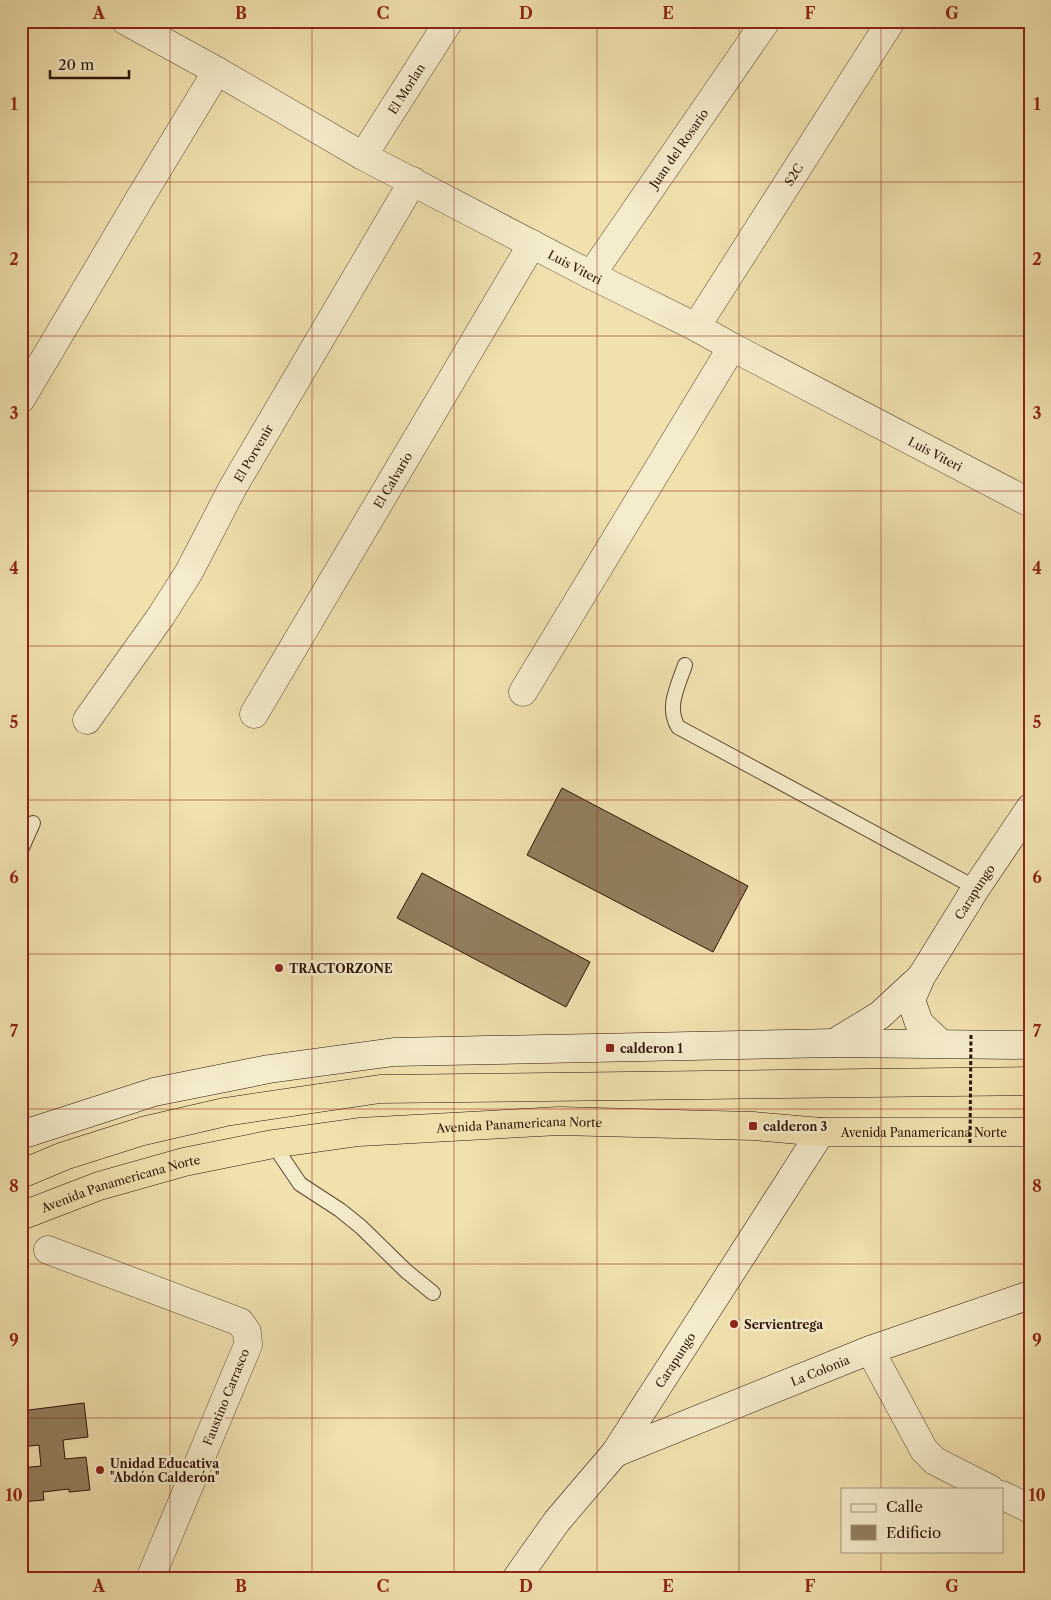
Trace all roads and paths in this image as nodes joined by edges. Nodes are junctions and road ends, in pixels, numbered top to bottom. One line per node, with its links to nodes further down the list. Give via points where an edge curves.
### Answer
1 (126, 21): 5 (street, Luis Viteri)
2 (449, 21): 6 (street, El Morlan)
3 (766, 21): 9 (street, Juan del Rosario)
4 (891, 21): 10 (street, S2C)
5 (217, 71): 6 (street, Luis Viteri); 12 (street)
6 (363, 156): 7 (street, Luis Viteri)
7 (413, 181): 8 (street, Luis Viteri); 17 (street, El Porvenir, via 233,487 189,572)
8 (532, 244): 9 (street, Luis Viteri); 16 (street, El Calvario)
9 (592, 275): 10 (street, Luis Viteri)
10 (696, 327): 11 (street, Luis Viteri)
11 (732, 347): 13 (street, Luis Viteri); 15 (street)
12 (21, 399)
13 (1030, 503)
14 (685, 666): 21 (lane, via 672,705 673,719 678,727)
15 (523, 692)
16 (254, 714)
17 (87, 720)
18 (1030, 808): 21 (street, Carapungo)
19 (33, 824): 20 (lane)
20 (21, 850)
21 (976, 888): 22 (street, Carapungo)
22 (921, 977): 24 (street, Carapungo, via 880,1014); 25 (street, Carapungo, via 911,1000 919,1023)
23 (971, 1034): 31 (path, bridge)
24 (834, 1043): 25 (street); 30 (street, via 394,1052 269,1069 154,1092)
25 (940, 1044): 26 (street)
26 (1030, 1045)
27 (1030, 1082): 33 (highway, via 380,1089 226,1112 143,1131 64,1156)
28 (821, 1132): 29 (highway, Avenida Panamericana Norte); 32 (highway, Avenida Panamericana Norte, via 752,1126 559,1121 359,1132); 39 (street, Carapungo)
29 (1030, 1132)
30 (21, 1135)
31 (970, 1143)
32 (272, 1144): 34 (highway, Avenida Panamericana Norte, via 184,1162 99,1186); 36 (lane, via 300,1184 362,1228)
33 (21, 1174)
34 (21, 1216)
35 (48, 1250): 43 (street, Faustino Carrasco, via 240,1322 247,1332 248,1345)
36 (433, 1293)
37 (1030, 1296): 38 (street, La Colonia)
38 (870, 1350): 39 (street, La Colonia); 40 (street, via 924,1450 935,1461)
39 (615, 1454): 44 (street, Carapungo, via 557,1521)
40 (988, 1488)
41 (1004, 1496): 42 (street)
42 (1030, 1509)
43 (150, 1579)
44 (516, 1579)

